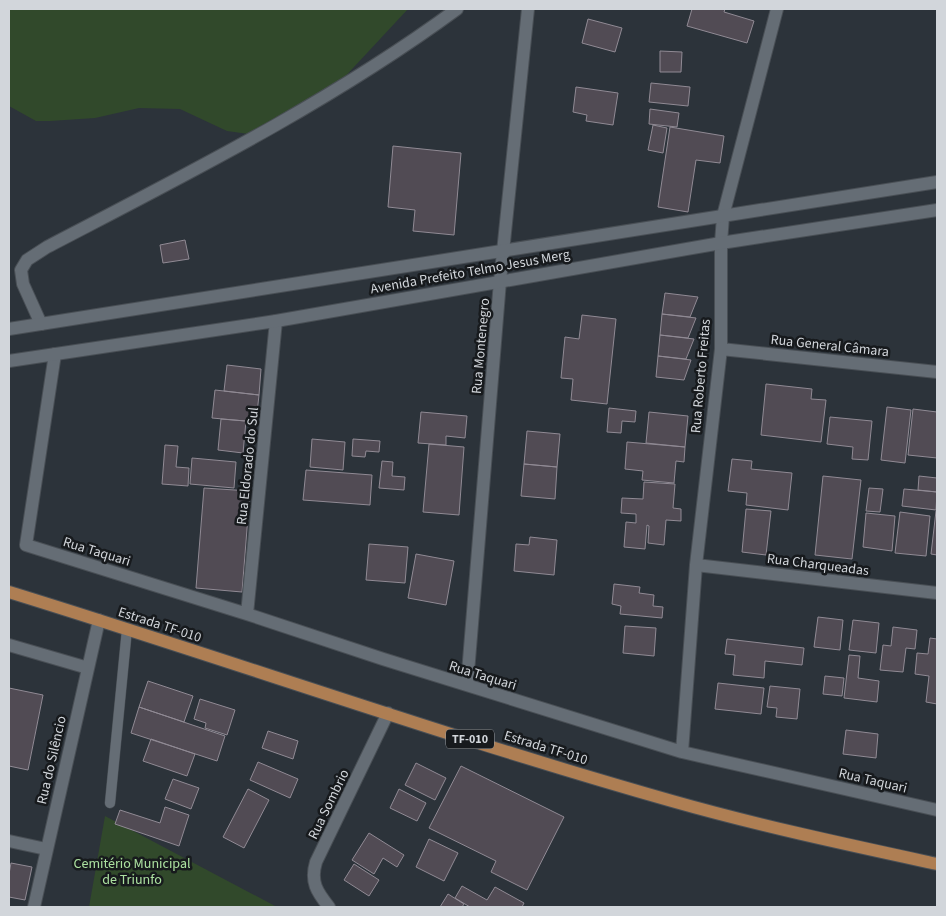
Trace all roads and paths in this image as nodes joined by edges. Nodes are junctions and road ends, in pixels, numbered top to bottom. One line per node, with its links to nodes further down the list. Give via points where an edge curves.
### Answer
1 (457, 9): 11 (street, via 409,44 302,109 28,260 21,270)
2 (528, 9): 8 (street, Rua Montenegro)
3 (777, 9): 6 (street, Rua Roberto Freitas)
4 (937, 182): 6 (street, Avenida Prefeito Telmo Jesus Merg)
5 (937, 210): 7 (street, Avenida Prefeito Telmo Jesus Merg)
6 (723, 216): 7 (street, Rua Roberto Freitas); 8 (street, Avenida Prefeito Telmo Jesus Merg)
7 (721, 243): 9 (street, Avenida Prefeito Telmo Jesus Merg); 13 (street, Rua Roberto Freitas)
8 (504, 250): 9 (street, Rua Montenegro); 11 (street, Avenida Prefeito Telmo Jesus Merg)
9 (500, 281): 10 (street, Avenida Prefeito Telmo Jesus Merg); 25 (street, Rua Montenegro)
10 (276, 320): 14 (street, Avenida Prefeito Telmo Jesus Merg); 20 (street, Rua Eldorado do Sul)
11 (41, 324): 12 (street, Avenida Prefeito Telmo Jesus Merg)
12 (9, 329)
13 (720, 349): 16 (street, Rua General Câmara); 17 (street, Rua Roberto Freitas)
14 (55, 354): 15 (street, Avenida Prefeito Telmo Jesus Merg); 20 (street, Rua Taquari, via 26,545)
15 (9, 361)
16 (937, 372)
17 (696, 565): 19 (street, Rua Charqueadas); 27 (street, Rua Roberto Freitas)
18 (9, 592): 21 (main road, Estrada TF-010 / TF-010)
19 (937, 593)
20 (247, 614): 25 (street, Rua Taquari)
21 (99, 620): 22 (main road, Estrada TF-010 / TF-010); 24 (street, Rua do Silêncio)
22 (127, 629): 26 (main road, Estrada TF-010 / TF-010); 28 (lane)
23 (9, 645): 24 (street)
24 (88, 668): 31 (street, Rua do Silêncio)
25 (467, 685): 27 (street, Rua Taquari)
26 (388, 713): 32 (main road, Estrada TF-010 / TF-010, via 676,802); 34 (street, Rua Sombrio, via 312,873 314,885)
27 (682, 752): 29 (street, Rua Taquari)
28 (110, 803)
29 (937, 810)
30 (9, 840): 31 (street)
31 (46, 849): 33 (street, Rua do Silêncio)
32 (937, 864)
33 (34, 907)
34 (329, 907)

